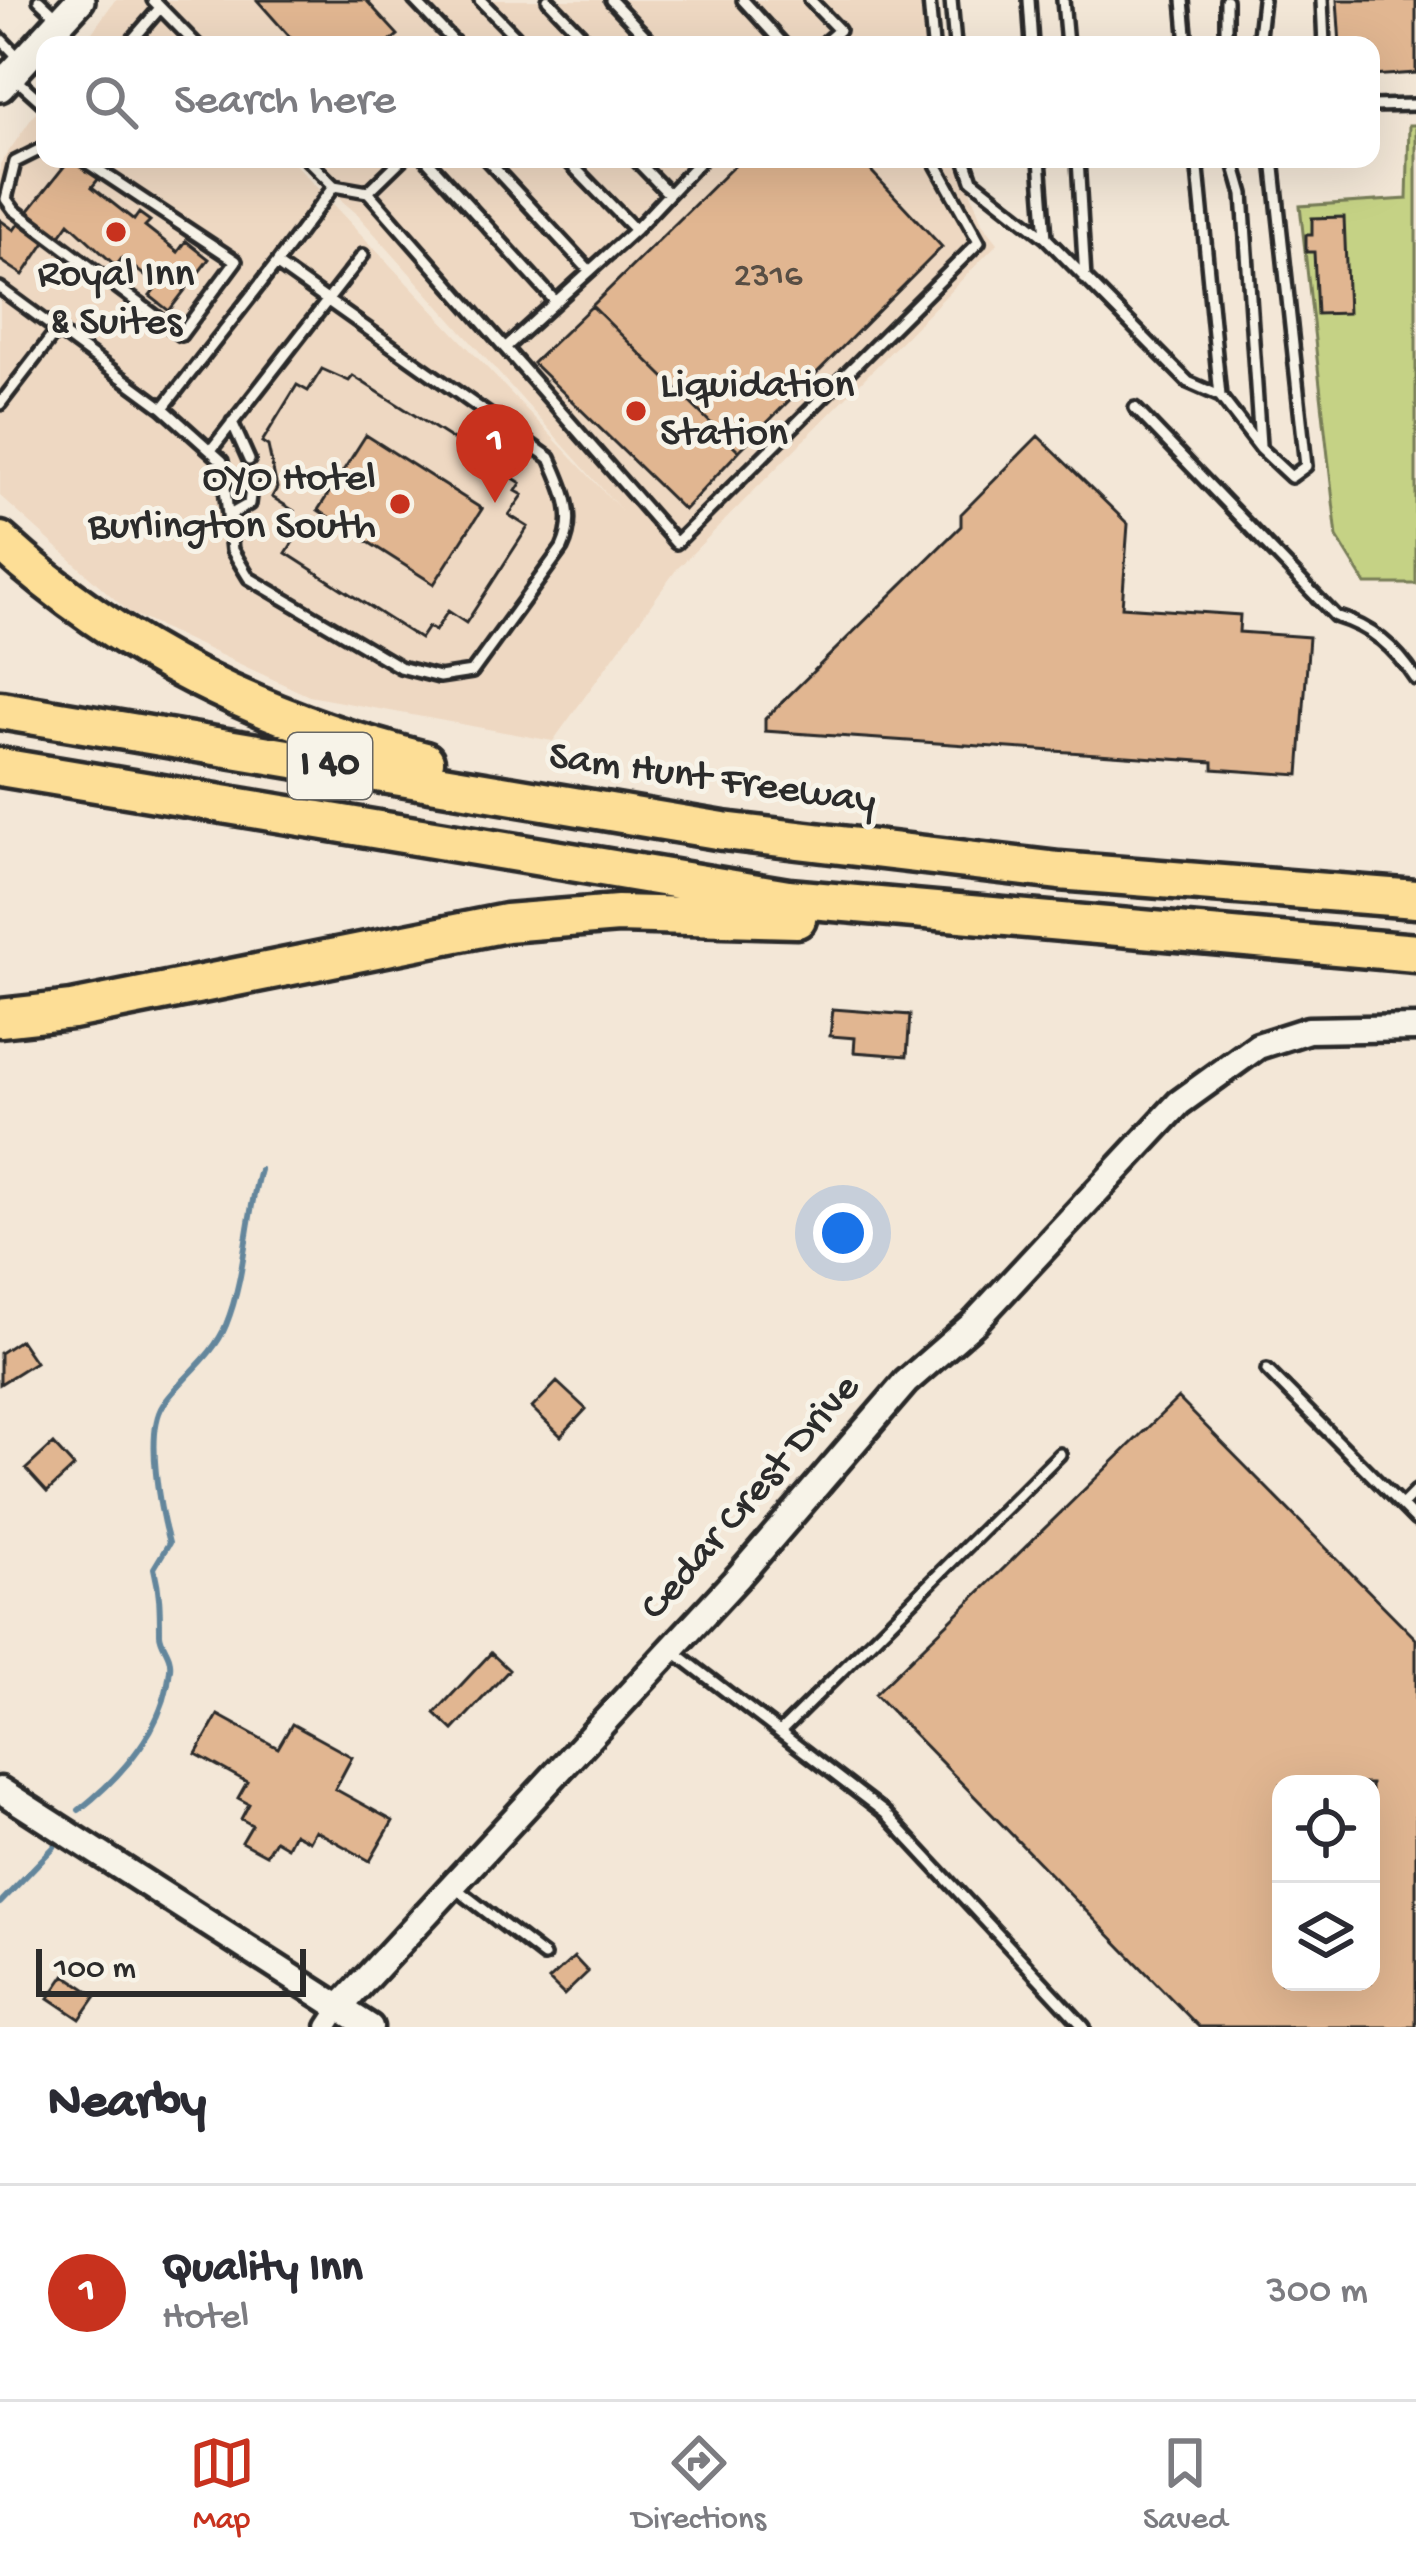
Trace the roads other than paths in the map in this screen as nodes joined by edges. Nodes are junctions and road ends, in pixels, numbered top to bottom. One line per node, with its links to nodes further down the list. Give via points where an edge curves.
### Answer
1 (39, 0): 17 (lane)
2 (413, 0): 21 (lane)
3 (480, 0): 22 (lane)
4 (548, 0): 23 (lane)
5 (611, 0): 24 (lane)
6 (743, 0): 25 (lane)
7 (810, 0): 26 (lane, via 838,30)
8 (929, 0): 27 (lane)
9 (951, 0): 28 (lane)
10 (1029, 0): 29 (lane)
11 (1063, 0): 30 (lane)
12 (1183, 0): 31 (lane)
13 (1226, 0): 32 (lane)
14 (1263, 0): 33 (lane)
15 (1322, 0): 34 (lane)
16 (156, 4): 19 (lane); 20 (lane)
17 (71, 10): 18 (main road)
18 (47, 36)
19 (134, 36)
20 (187, 36)
21 (448, 36)
22 (515, 36)
23 (582, 36)
24 (645, 36)
25 (776, 36)
26 (832, 36)
27 (932, 36)
28 (954, 36)
29 (1031, 36)
30 (1066, 36)
31 (1186, 36)
32 (1226, 36)
33 (1259, 36)
34 (1324, 36)
35 (0, 38): 37 (lane)
36 (36, 47): 37 (main road)
37 (11, 74): 38 (lane)
38 (36, 97)
39 (1416, 105): 40 (lane)
40 (1380, 106)
41 (0, 152): 43 (lane)
42 (36, 152): 43 (lane)
43 (15, 162): 44 (lane, via 6,199 14,210 181,334 236,261)
44 (96, 168)
45 (317, 168): 59 (lane)
46 (393, 168): 60 (lane)
47 (434, 168): 70 (lane)
48 (494, 168): 66 (lane)
49 (575, 168): 62 (lane)
50 (644, 168): 61 (lane)
51 (693, 168): 61 (lane)
52 (938, 168): 72 (lane, via 979,242 676,543)
53 (968, 168): 63 (lane, via 972,180)
54 (1041, 168): 63 (lane)
55 (1079, 168): 67 (lane)
56 (1198, 168): 73 (lane)
57 (1234, 168): 78 (lane, via 1249,257)
58 (1274, 168): 78 (lane, via 1306,466 1292,477)
59 (334, 186): 60 (lane); 65 (lane)
60 (368, 192): 72 (lane)
61 (669, 194): 62 (lane)
62 (634, 230): 66 (lane)
63 (1046, 238): 67 (lane)
64 (363, 255): 69 (lane)
65 (276, 264): 69 (lane); 75 (lane)
66 (590, 271): 70 (lane)
67 (1085, 283): 73 (lane, via 1189,382)
68 (0, 288): 71 (lane)
69 (325, 299): 77 (lane); 82 (lane, via 550,458 572,527 472,672 439,676 400,667 250,578 232,550)
70 (556, 302): 72 (lane)
71 (57, 330): 74 (lane); 75 (lane)
72 (506, 348)
73 (1220, 397): 78 (lane)
74 (0, 404)
75 (164, 408): 79 (lane)
76 (1135, 408): 84 (lane, via 1335,616 1396,649)
77 (232, 422): 79 (lane); 80 (lane)
78 (1261, 449)
79 (211, 450): 82 (lane, via 222,461)
80 (249, 460)
81 (252, 480): 82 (lane, via 248,504)
82 (228, 516)
83 (0, 542): 87 (highway, via 121,638 244,701 362,745)
84 (1416, 679)
85 (0, 710): 87 (highway, Sam Hunt Freeway / I 40)
86 (0, 767): 89 (highway, I 40, via 788,898)
87 (661, 821): 88 (highway, Sam Hunt Freeway / I 40, via 1012,866)
88 (1416, 899)
89 (1132, 931): 90 (highway, I 40); 91 (highway, via 561,917)
90 (1416, 953)
91 (0, 1018)
92 (1416, 1028): 98 (street, Cedar Crest Drive, via 1308,1030 1258,1046 1178,1103 974,1324 906,1382)
93 (1267, 1370): 96 (lane)
94 (1060, 1454): 99 (lane)
95 (1416, 1490): 96 (lane)
96 (1402, 1505): 97 (lane)
97 (1416, 1520)
98 (672, 1649): 99 (lane); 101 (street, Cedar Crest Drive)
99 (781, 1731): 105 (lane, via 885,1813)
100 (0, 1790): 103 (street)
101 (453, 1886): 102 (lane); 103 (street, Cedar Crest Drive)
102 (544, 1956)
103 (334, 2017): 104 (street)
104 (370, 2027)
105 (1084, 2027)

